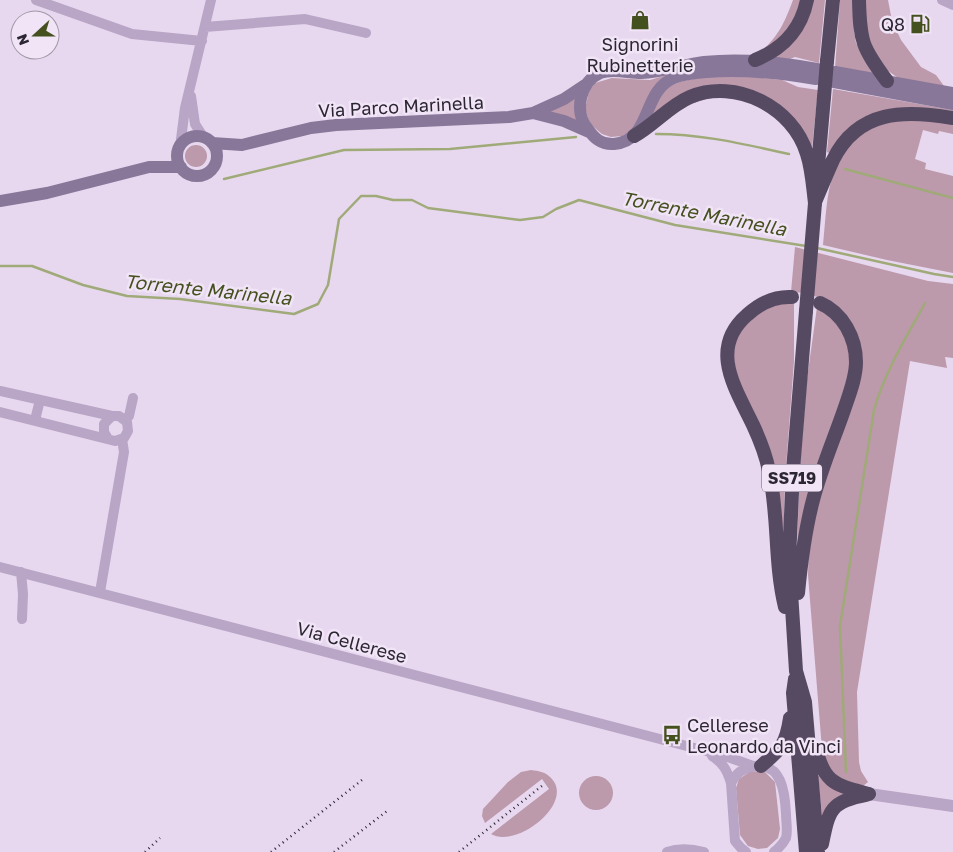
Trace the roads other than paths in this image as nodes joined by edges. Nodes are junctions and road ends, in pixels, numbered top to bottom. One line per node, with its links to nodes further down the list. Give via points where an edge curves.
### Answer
1 (36, 0): 10 (street, via 132,34)
2 (211, 0): 8 (street)
3 (807, 0): 11 (highway, via 802,19 790,38 775,51)
4 (832, 0): 12 (highway, SS719)
5 (859, 0): 13 (highway, via 861,38)
6 (942, 0): 7 (street)
7 (953, 5)
8 (205, 27): 9 (street, via 305,19); 10 (street)
9 (366, 33)
10 (202, 41): 15 (street)
11 (755, 60): 12 (main road); 14 (main road, via 706,62 641,73 606,72 592,77)
12 (826, 73): 13 (main road); 17 (main road); 21 (main road, via 720,71 678,76 658,88 645,122); 29 (highway, SS719, bridge)
13 (886, 81): 16 (main road)
14 (585, 85): 18 (main road); 20 (main road, via 580,109 583,123)
15 (190, 92): 22 (street, via 195,124); 24 (street)
16 (953, 94)
17 (953, 104)
18 (533, 113): 20 (main road, via 564,121); 23 (main road, Via Parco Marinella, via 468,120 336,125)
19 (953, 118): 29 (highway, via 890,114 864,126 845,142 834,158)
20 (591, 133): 21 (main road, via 599,141 609,144 621,143)
21 (634, 136): 29 (highway, via 679,103 700,94 725,91 749,96 770,106 793,126 807,153)
22 (208, 140): 23 (main road, Via Parco Marinella); 24 (main road, via 192,137); 25 (main road, via 217,153)
23 (242, 145): 25 (main road, Via Parco Marinella)
24 (179, 148): 26 (main road); 27 (main road)
25 (216, 164): 26 (main road, via 208,173 196,176)
26 (181, 167): 27 (main road)
27 (148, 168): 28 (main road)
28 (0, 201)
29 (815, 203): 45 (highway, SS719, bridge, via 791,511 789,560)
30 (792, 297): 45 (highway, via 772,300 746,316 730,340 728,359 730,378 760,441 769,470 779,574)
31 (820, 303): 45 (highway, via 843,321 854,345 856,362 849,394 813,499 802,552)
32 (0, 391): 34 (street)
33 (133, 398): 37 (street, via 129,416)
34 (40, 400): 36 (street); 38 (street)
35 (0, 412): 38 (street)
36 (112, 416): 37 (street); 39 (street, via 104,424)
37 (125, 419): 40 (street, via 128,431)
38 (34, 420): 39 (street)
39 (107, 438): 40 (street)
40 (122, 439): 43 (street, via 124,452)
41 (0, 567): 42 (street, Via Cellerese)
42 (21, 572): 43 (street, Via Cellerese); 44 (street)
43 (100, 592): 49 (street, Via Cellerese)
44 (22, 619)
45 (794, 644): 46 (highway, SS719)
46 (796, 671): 47 (highway, SS719); 48 (highway, SS719)
47 (793, 693): 50 (highway, via 784,744); 58 (highway, SS719)
48 (805, 702): 52 (highway, via 819,764 824,772 835,783); 59 (highway, SS719)
49 (702, 750): 50 (street, Via Cellerese); 51 (street, via 721,762)
50 (757, 766): 51 (street, via 740,771); 57 (street, Via Cellerese, via 776,774 782,782 785,796 787,836)
51 (731, 783): 56 (street, via 735,841)
52 (869, 794): 53 (street); 59 (highway, via 849,798 834,808)
53 (953, 806)
54 (667, 852): 55 (street)
55 (704, 852)
56 (745, 852)
57 (774, 852)
58 (806, 852)
59 (819, 852)

